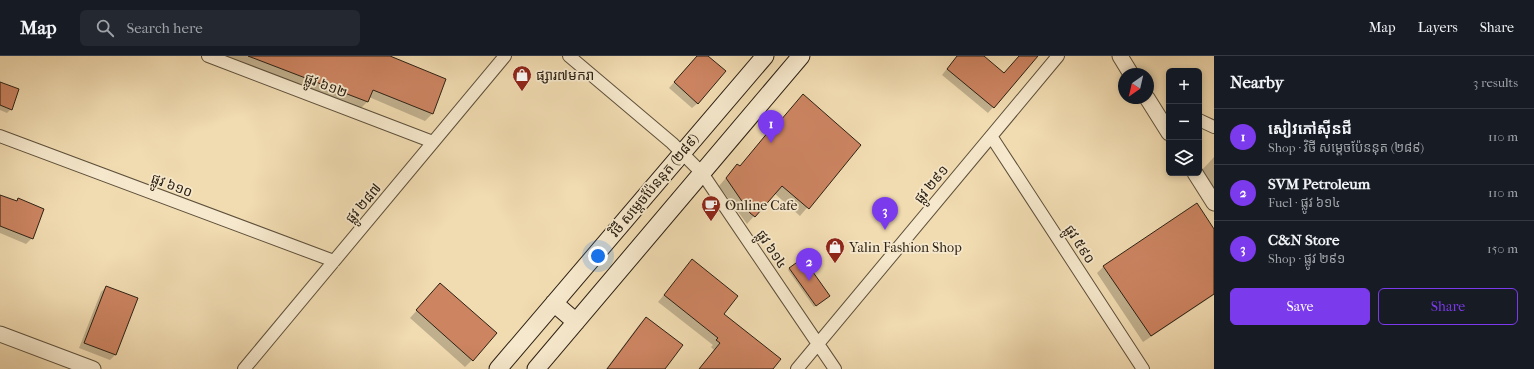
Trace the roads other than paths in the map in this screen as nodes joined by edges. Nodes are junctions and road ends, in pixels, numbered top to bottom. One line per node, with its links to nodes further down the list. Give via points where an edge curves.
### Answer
1 (208, 56): 15 (street, ផ្លូវ ៦១២)
2 (505, 56): 15 (street, ផ្លូវ ២៨៧)
3 (569, 56): 16 (street, ផ្លូវ ៦១៤)
4 (765, 56): 16 (main road, វិថី សម្តេចប៉ែននុត (២៨៩))
5 (801, 56): 17 (main road, វិថី សម្តេចប៉ែននុត (២៨៩))
6 (1058, 56): 14 (street, ផ្លូវ ២៩១)
7 (1120, 56): 8 (street)
8 (1127, 68)
9 (1152, 104): 11 (street)
10 (1202, 121): 12 (street)
11 (1166, 123)
12 (1214, 127)
13 (0, 136): 20 (street, ផ្លូវ ៦១០)
14 (991, 136): 24 (street, ផ្លូវ ២៩១); 31 (street, ផ្លូវ ៥៩០)
15 (433, 142): 20 (street, ផ្លូវ ២៨៧)
16 (682, 152): 17 (street, ផ្លូវ ៦១៤); 21 (main road, វិថី សម្តេចប៉ែននុត (២៨៩))
17 (702, 173): 22 (main road, វិថី សម្តេចប៉ែននុត (២៨៩)); 24 (street, ផ្លូវ ៦១៤)
18 (1197, 176): 19 (street)
19 (1214, 203)
20 (334, 261): 26 (street, ផ្លូវ ២៨៧)
21 (554, 303): 22 (main road); 27 (main road, វិថី សម្តេចប៉ែននុត (២៨៩))
22 (576, 322): 28 (main road, វិថី សម្តេចប៉ែននុត (២៨៩))
23 (0, 334): 25 (street)
24 (818, 343): 29 (street, ផ្លូវ ២៩១); 30 (street, ផ្លូវ ៦១៤)
25 (93, 369)
26 (244, 369)
27 (498, 369)
28 (536, 369)
29 (797, 369)
30 (836, 369)
31 (1143, 369)

